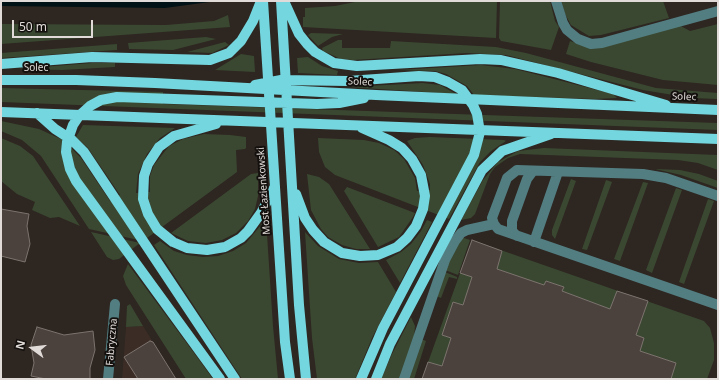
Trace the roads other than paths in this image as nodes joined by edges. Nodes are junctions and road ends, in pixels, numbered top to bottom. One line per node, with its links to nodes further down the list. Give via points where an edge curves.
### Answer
1 (262, 1): 6 (main road, via 246,34 235,48 223,56 204,60 79,57); 21 (main road, Most Łazienkowski)
2 (281, 1): 20 (main road)
3 (284, 1): 10 (main road, via 299,34 307,44 334,63 356,66 480,59 517,63)
4 (556, 1): 5 (street, via 562,23 567,30 578,39 591,44)
5 (718, 11)
6 (1, 64)
7 (1, 80): 8 (main road, Solec, via 76,80)
8 (242, 87): 9 (main road, Solec); 33 (main road, via 281,80 348,81 434,77 455,86 473,105 480,132 477,146 467,170 383,328)
9 (376, 96): 10 (main road, Solec); 29 (main road, via 317,104 123,96 96,103 75,121 68,136 66,152 70,169 79,186)
10 (679, 109): 11 (main road, Solec)
11 (718, 110)
12 (1, 112): 13 (main road)
13 (37, 113): 14 (main road); 30 (main road, via 80,148)
14 (230, 121): 15 (main road); 21 (main road, via 183,132 155,151 144,176 143,193 146,209 157,229 173,242 187,248 207,250 225,247 241,238 253,225)
15 (354, 125): 16 (main road); 20 (main road, via 402,148 416,164 421,175 424,190 423,209 416,226 402,243 388,251 370,256 352,255 334,249 320,238 305,218)
16 (555, 133): 17 (main road); 34 (main road, via 514,146 496,155 482,170 395,335)
17 (718, 139)
18 (533, 171): 19 (street); 23 (street, via 517,170 508,175 493,215); 24 (street, via 527,179 512,221 512,231)
19 (558, 172): 22 (street, via 653,176 678,181); 25 (street)
20 (292, 180): 32 (main road)
21 (275, 186): 31 (main road, Most Łazienkowski)
22 (718, 196)
23 (494, 224): 24 (street, via 498,230); 35 (street, via 461,233 455,241 445,260)
24 (517, 236): 25 (street)
25 (534, 242): 27 (street)
26 (115, 304): 28 (street, Fabryczna)
27 (718, 305)
28 (108, 379)
29 (220, 379)
30 (235, 379)
31 (290, 379)
32 (306, 379)
33 (361, 379)
34 (376, 379)
35 (404, 379)

